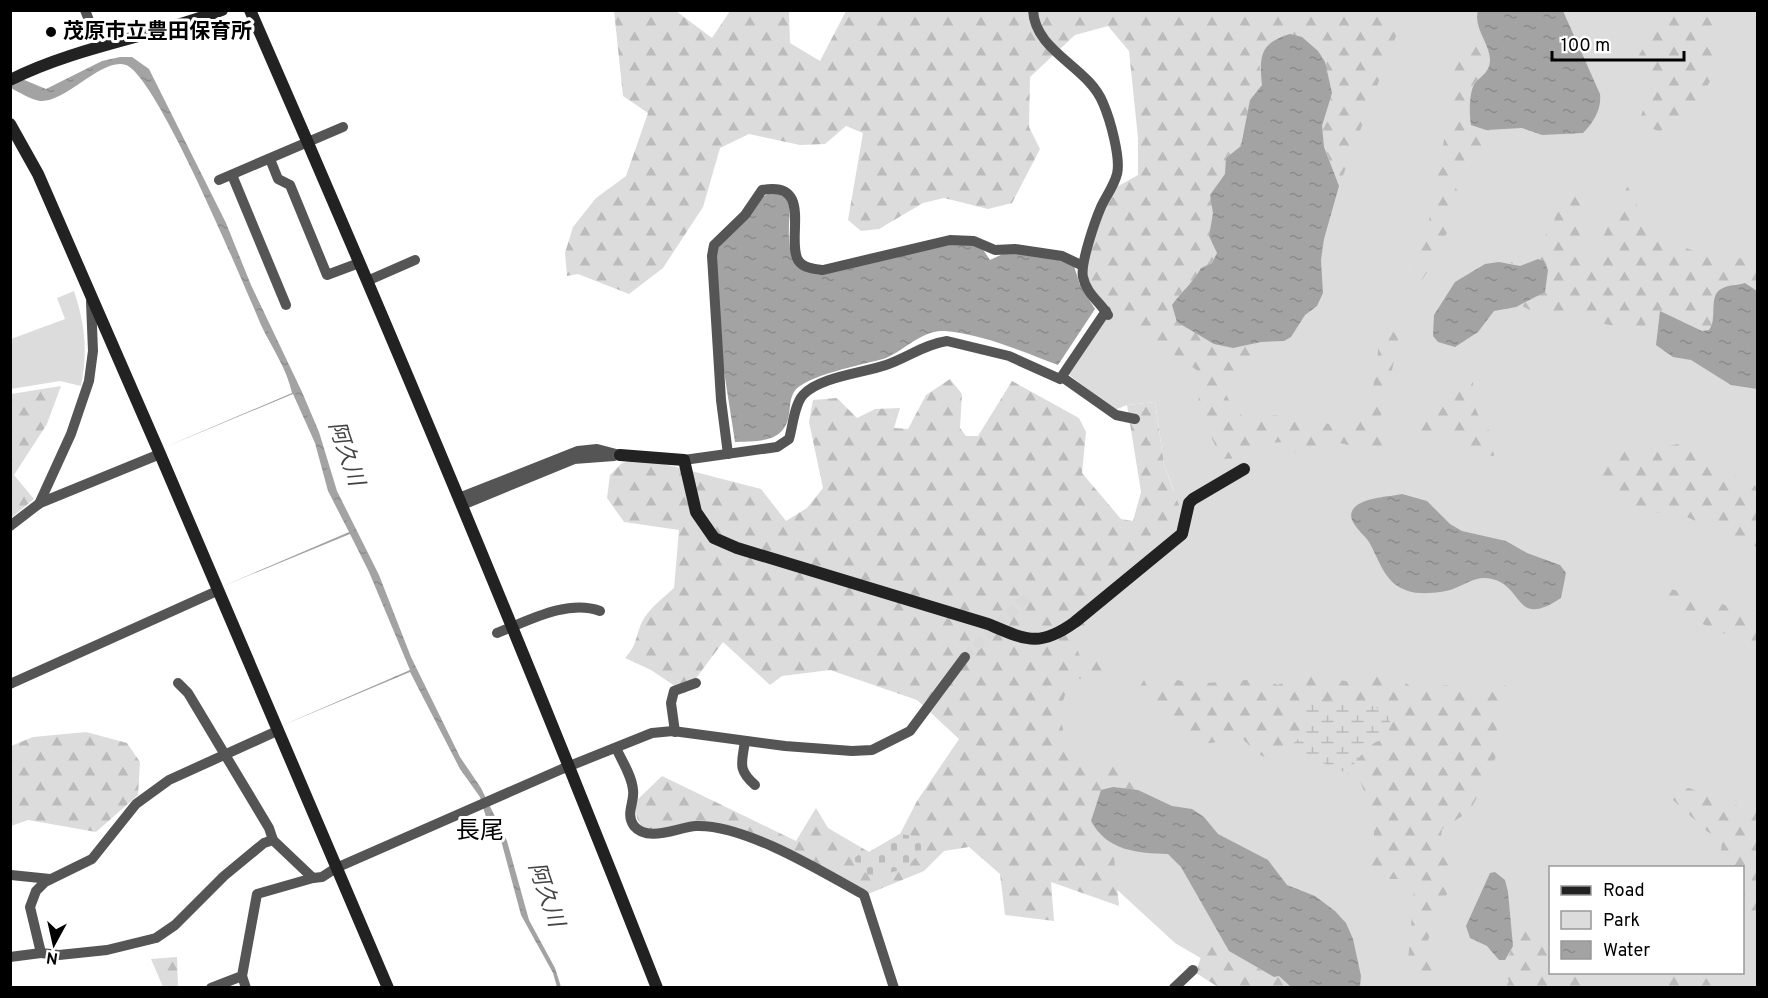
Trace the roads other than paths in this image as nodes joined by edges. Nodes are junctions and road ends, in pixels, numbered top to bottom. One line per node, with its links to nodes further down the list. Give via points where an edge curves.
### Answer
1 (85, 10): 5 (street)
2 (222, 10): 5 (street, via 166,30)
3 (250, 10): 9 (street)
4 (1033, 10): 15 (street, via 1034,25 1042,37 1103,101 1118,161 1118,174 1102,206)
5 (99, 46): 6 (street, via 35,67)
6 (10, 80)
7 (10, 124): 17 (street, via 38,174)
8 (343, 127): 9 (street)
9 (308, 143): 10 (street); 14 (street)
10 (270, 159): 11 (street); 14 (street, via 278,179 290,185 327,275)
11 (232, 175): 12 (street); 18 (street)
12 (219, 180)
13 (415, 260): 16 (street)
14 (359, 263): 16 (street)
15 (1082, 265): 19 (street, via 1083,279 1107,313); 22 (street, via 1062,256 995,250 974,242 950,240 823,270 807,267 798,261 795,250 796,208 791,197 777,190 762,190 745,215 714,245 712,256)
16 (367, 281): 26 (street)
17 (92, 302): 21 (street); 27 (street, via 89,381 64,452)
18 (286, 304)
19 (1062, 376): 20 (street, via 1116,414); 22 (street, via 1060,379 1009,356 937,342 887,365 821,384 804,393 789,439 777,447)
20 (1136, 419)
21 (160, 453): 27 (street); 29 (street)
22 (728, 454): 24 (street)
23 (620, 455): 24 (street); 26 (street, via 597,449 568,453)
24 (684, 460): 25 (street, via 696,512 714,538 976,620 1027,640 1045,639 1075,622 1182,534 1193,499)
25 (1244, 469)
26 (461, 501): 31 (street)
27 (39, 504): 28 (street)
28 (10, 526)
29 (217, 591): 36 (street); 37 (street)
30 (600, 611): 31 (street, via 561,609)
31 (513, 627): 32 (street); 42 (street)
32 (497, 633)
33 (965, 657): 39 (street, via 909,731 872,750)
34 (178, 682): 41 (street)
35 (696, 683): 38 (street, via 674,691 671,703)
36 (10, 684)
37 (277, 731): 41 (street); 45 (street)
38 (675, 732): 39 (street); 40 (street, via 652,733)
39 (745, 741): 43 (street, via 741,768)
40 (616, 748): 42 (street); 57 (street, via 634,791 631,819 635,827 654,834 696,826 740,834 864,894)
41 (224, 755): 44 (street); 48 (street, via 161,786 136,804 92,859)
42 (571, 767): 45 (street); 56 (street)
43 (755, 785)
44 (273, 840): 47 (street); 49 (street, via 224,876 175,925 156,938 107,950)
45 (336, 868): 47 (street); 55 (street)
46 (11, 875): 48 (street)
47 (313, 878): 52 (street, via 257,894)
48 (51, 879): 49 (street, via 36,891 30,907)
49 (41, 953): 50 (street)
50 (10, 957)
51 (1192, 970): 58 (street)
52 (242, 976): 53 (street); 54 (street)
53 (212, 987)
54 (246, 987)
55 (388, 987)
56 (657, 987)
57 (894, 987)
58 (1174, 987)

